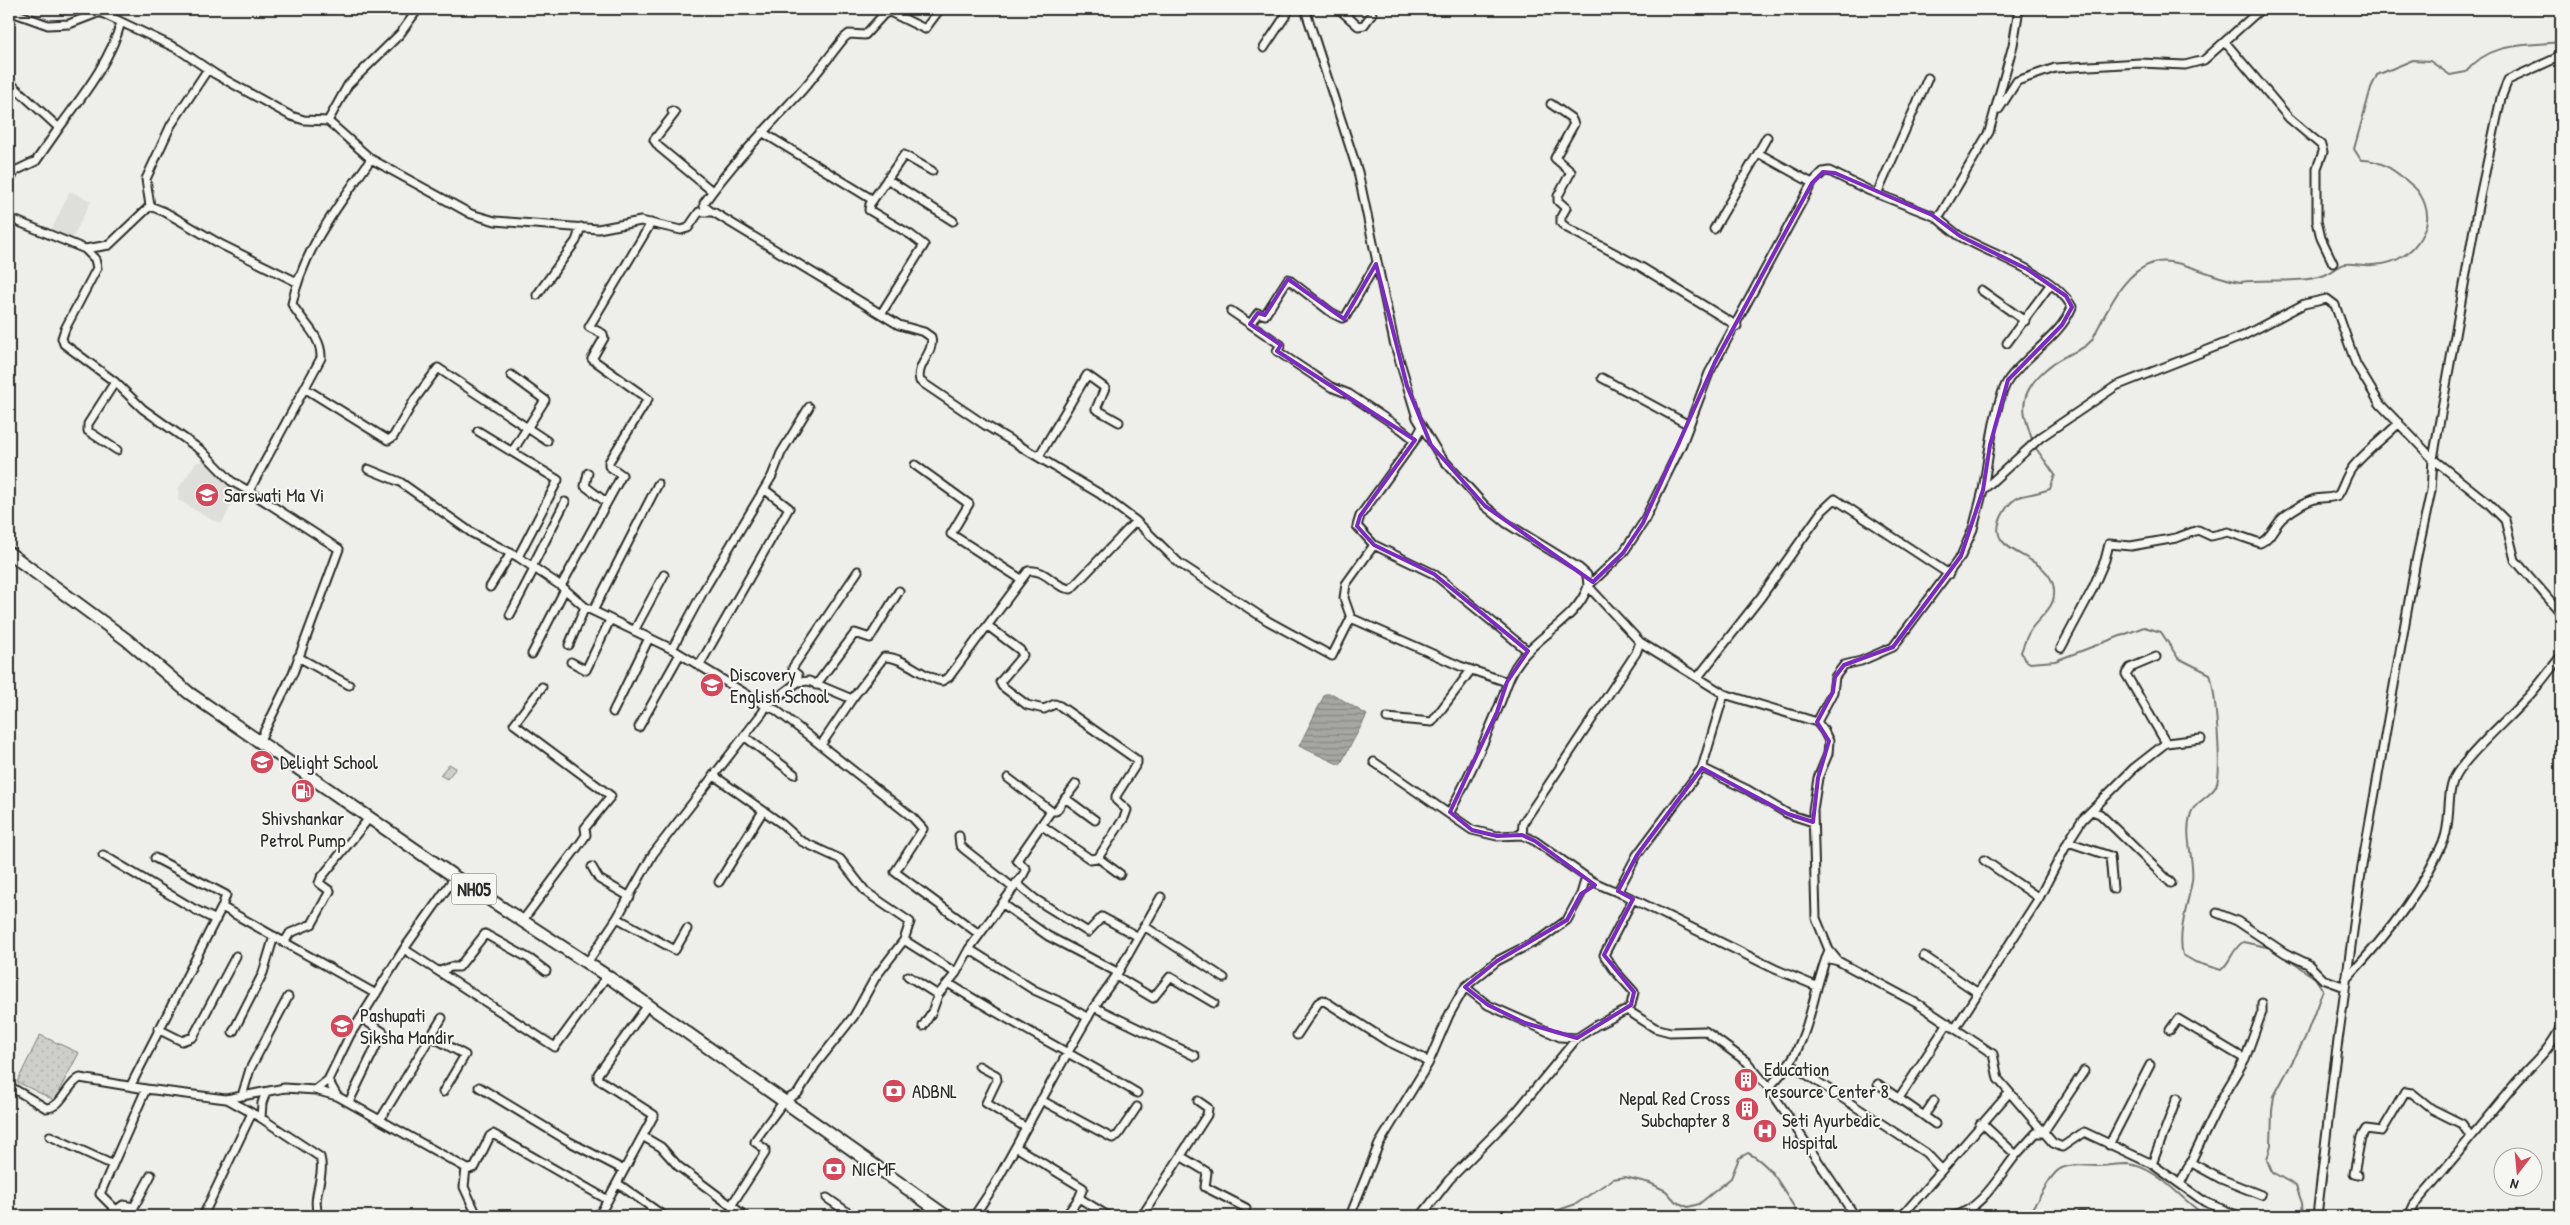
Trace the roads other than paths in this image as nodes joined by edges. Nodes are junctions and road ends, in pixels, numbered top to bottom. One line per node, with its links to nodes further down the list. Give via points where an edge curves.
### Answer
1 (418, 9): 21 (street, via 400,34 348,86)
2 (940, 9): 23 (street, via 925,29 890,12 884,14 865,35 849,34)
3 (1290, 9): 13 (street)
4 (1305, 9): 44 (street, via 1358,172)
5 (1339, 9): 9 (street, via 1358,26 1364,25)
6 (2019, 9): 20 (street)
7 (2261, 9): 12 (street)
8 (96, 11): 10 (street, via 69,24 48,25); 11 (street)
9 (1372, 14)
10 (10, 15)
11 (120, 22): 15 (street, via 178,49); 22 (street, via 99,71)
12 (2225, 42): 20 (street, via 2204,60 2185,65 2140,63 2055,68 2030,75 2017,81); 43 (street, via 2289,118 2321,145 2323,152 2317,168 2317,222)
13 (1264, 48)
14 (2561, 56): 71 (street, via 2508,80 2501,98 2478,206)
15 (208, 69): 21 (street, via 291,116); 34 (street, via 171,126 146,179)
16 (1928, 78): 32 (street)
17 (9, 82): 22 (street)
18 (1551, 104): 53 (street, via 1571,118 1574,124 1555,158 1571,172 1558,196 1558,201 1566,208 1561,223 1640,266)
19 (672, 111): 31 (street, via 675,113 654,140)
20 (1995, 114): 36 (street, via 1989,132 1946,207)
21 (328, 121): 26 (street)
22 (59, 128): 29 (street, via 36,161 15,171)
23 (762, 132): 31 (street); 33 (street)
24 (1768, 137): 25 (street)
25 (1758, 153): 30 (street); 41 (street)
26 (371, 160): 40 (street, via 470,214 495,221); 45 (street, via 310,249)
27 (932, 171): 28 (street, via 904,155)
28 (887, 179): 33 (street); 38 (street)
29 (9, 182)
30 (1812, 183): 32 (street, via 1823,172 1829,171); 53 (street)
31 (712, 191): 35 (street, via 704,206)
32 (1877, 194): 36 (street)
33 (873, 200): 50 (street, via 869,210 924,245)
34 (150, 206): 42 (street, via 109,245); 45 (street)
35 (713, 212): 39 (street, via 699,212 688,228 681,230); 50 (street)
36 (1936, 217): 46 (street, via 1960,236 2027,269)
37 (9, 218): 42 (street)
38 (953, 220)
39 (651, 224): 40 (street, via 633,221 598,229); 80 (street, via 589,327 604,338 592,358 648,399 610,462 609,466 622,475)
40 (580, 227): 48 (street, via 576,240)
41 (1714, 229)
42 (85, 249): 57 (street, via 97,268 62,338 64,344)
43 (2333, 263)
44 (1376, 264): 52 (street, via 1342,318 1288,279 1265,315 1258,313); 63 (street, via 1394,342)
45 (297, 282): 58 (street, via 292,304 317,338 321,349 321,358)
46 (2050, 286): 51 (street); 77 (street, via 2066,296 2072,307 2062,326 2008,380 1990,445)
47 (1981, 290): 51 (street)
48 (537, 295)
49 (1231, 311): 52 (street)
50 (881, 314): 70 (street, via 931,337 932,343 920,369 920,381 985,425)
51 (2024, 322): 54 (street)
52 (1250, 324): 67 (street, via 1281,345 1277,351 1331,387 1349,394)
53 (1737, 326): 62 (street, via 1709,373)
54 (2007, 343)
55 (511, 375): 64 (street, via 546,400)
56 (1602, 378): 62 (street)
57 (115, 382): 68 (street, via 88,424 88,431); 78 (street, via 143,409 202,451 231,480)
58 (306, 389): 64 (street, via 388,440 438,368); 78 (street)
59 (808, 408): 76 (street, via 781,453)
60 (1119, 422): 70 (street, via 1096,409 1105,388 1087,375)
61 (2399, 423): 71 (street); 77 (street, via 2380,404 2356,364 2335,305 2327,299 2304,304 2242,336 2116,386 2033,444); 105 (street, via 2352,467 2336,496 2317,498 2284,516 2269,538 2260,543 2228,532 2211,536 2198,530 2176,538 2131,546 2109,544 2095,582)
62 (1689, 425): 90 (street, via 1643,523 1623,553)
63 (1422, 427): 67 (street); 90 (street, via 1440,456 1486,506 1506,523 1579,568 1586,575)
64 (528, 428): 66 (street); 69 (street)
65 (478, 432): 69 (street)
66 (547, 440)
67 (1415, 440): 82 (street, via 1360,516 1358,526)
68 (117, 450)
69 (512, 452): 84 (street, via 558,480)
70 (1039, 456): 81 (street)
71 (2433, 459): 96 (street, via 2505,520 2515,560); 200 (street, via 2432,491 2396,672)
72 (915, 465): 89 (street, via 968,504 951,534)
73 (368, 469): 84 (street, via 400,482 472,533)
74 (588, 473): 80 (street, via 585,486)
75 (658, 484): 95 (street)
76 (764, 490): 106 (street); 114 (street, via 789,508)
77 (1983, 490): 87 (street, via 1972,529)
78 (249, 491): 111 (street, via 339,550)
79 (565, 502): 85 (street)
80 (606, 502): 92 (street)
81 (1136, 521): 89 (street, via 1072,589 1036,570 1028,571); 98 (street, via 1179,563 1268,621 1332,656)
82 (1374, 545): 98 (street, via 1346,584 1344,591); 107 (street, via 1434,574)
83 (9, 553): 131 (main road, NH05, via 127,640 189,693)
84 (514, 555): 85 (street); 91 (street)
85 (533, 568): 92 (street); 97 (street)
86 (858, 571): 117 (street, via 794,668)
87 (1949, 574): 116 (street, via 1834,499); 127 (street, via 1893,647 1844,665 1835,677 1833,692)
88 (664, 575): 101 (street)
89 (1021, 579): 100 (street)
90 (1588, 586): 103 (street); 107 (street, via 1574,609)
91 (490, 587)
92 (563, 587): 94 (street); 108 (street)
93 (899, 591): 120 (street, via 870,638 855,633)
94 (585, 607): 95 (street); 104 (street)
95 (593, 611): 99 (street)
96 (2561, 613)
97 (510, 615)
98 (1351, 618): 115 (street)
99 (610, 620): 101 (street); 113 (street, via 586,670)
100 (988, 626): 123 (street, via 950,677 942,681 931,679 892,657 884,657); 154 (street, via 1023,655 1000,682 1002,686 1028,705 1060,706 1136,760 1116,796 1126,810 1124,818)
101 (634, 631): 102 (street)
102 (650, 638): 106 (street); 125 (street)
103 (1640, 642): 116 (street); 149 (street, via 1636,653 1523,823)
104 (569, 645)
105 (2061, 648)
106 (672, 649): 109 (street)
107 (1528, 651): 118 (street)
108 (532, 654)
109 (680, 654): 114 (street); 128 (street)
110 (2561, 656): 200 (street, via 2528,698 2456,773 2445,838 2425,880)
111 (298, 657): 119 (street); 131 (street)
112 (2156, 657): 132 (street, via 2130,668 2126,674)
113 (571, 662)
114 (698, 666): 124 (street)
115 (1471, 670): 118 (street); 126 (street, via 1432,722)
116 (1698, 677): 122 (street)
117 (798, 682): 120 (street); 124 (street)
118 (1507, 682): 144 (street, via 1497,712)
119 (349, 685)
120 (816, 685): 123 (street)
121 (542, 686): 176 (street, via 514,724 612,796 584,828 586,835)
122 (1724, 694): 127 (street); 135 (street)
123 (852, 700): 133 (street)
124 (766, 706): 129 (street); 133 (street, via 785,716)
125 (613, 712)
126 (1387, 718)
127 (1817, 722): 147 (street, via 1829,741 1828,754 1818,778)
128 (639, 727)
129 (744, 736): 136 (street); 137 (street)
130 (2201, 739): 132 (street)
131 (260, 740): 145 (main road, NH05)
132 (2166, 743): 143 (street, via 2134,768)
133 (821, 745): 179 (street, via 921,825 922,834 895,872)
134 (1374, 762): 144 (street)
135 (1702, 768): 147 (street, via 1788,814); 165 (street, via 1637,855)
136 (794, 774)
137 (713, 775): 141 (street); 167 (street, via 652,854)
138 (1008, 778): 142 (street)
139 (1076, 784): 140 (street)
140 (1065, 798): 142 (street, via 1056,810); 146 (street)
141 (763, 811): 160 (street); 182 (street, via 802,841 840,859 866,892 907,918 910,922)
142 (1051, 811): 148 (street)
143 (2092, 811): 151 (street); 161 (street, via 2100,814)
144 (1450, 812): 149 (street, via 1472,830 1497,836)
145 (370, 817): 158 (main road, NH05); 183 (street, via 321,878 319,883 330,891 312,924 290,934)
146 (1095, 820)
147 (1813, 822): 186 (street, via 1816,918)
148 (1041, 825): 154 (street, via 1090,859); 163 (street, via 1017,860 1026,869)
149 (1522, 835): 159 (street)
150 (959, 836): 163 (street, via 964,849)
151 (2068, 842): 164 (street, via 2110,856); 169 (street)
152 (102, 855): 175 (street)
153 (156, 858): 172 (street, via 226,895)
154 (1098, 858): 157 (street)
155 (1984, 860): 169 (street)
156 (592, 867): 167 (street, via 599,879)
157 (1120, 874)
158 (455, 877): 176 (main road, NH05); 185 (street)
159 (1586, 877): 162 (street); 166 (street)
160 (719, 882)
161 (2171, 883)
162 (1597, 884): 165 (street); 166 (street)
163 (1014, 885): 171 (street); 181 (street, via 1088,932 1102,917)
164 (2113, 889)
165 (1618, 891): 170 (street)
166 (1581, 894): 202 (street, via 1567,920 1497,961)
167 (630, 897): 174 (street)
168 (1160, 897): 177 (street)
169 (2039, 898): 203 (street)
170 (1633, 900): 201 (street); 211 (street, via 1604,955 1634,992)
171 (1002, 904): 179 (street); 195 (street, via 1048,936)
172 (222, 907): 175 (street); 180 (street)
173 (2217, 913): 200 (street, via 2237,921 2285,953 2308,964 2323,979)
174 (617, 918): 178 (street, via 675,950); 191 (street)
175 (216, 920): 219 (street)
176 (523, 920): 191 (main road, NH05)
177 (1144, 926): 181 (street); 198 (street)
178 (687, 929)
179 (979, 934): 184 (street)
180 (274, 936): 183 (street); 221 (street, via 264,973)
181 (1137, 936): 195 (street)
182 (904, 940): 194 (street); 250 (street, via 798,1092)
183 (284, 942): 204 (street)
184 (969, 948): 194 (street); 214 (street, via 1018,980)
185 (404, 949): 192 (street); 204 (street)
186 (1829, 950): 189 (street); 190 (street)
187 (236, 956): 219 (street, via 192,1037 182,1041)
188 (1924, 956): 203 (street)
189 (1826, 958): 190 (street); 201 (street)
190 (1838, 961): 215 (street, via 1906,996)
191 (587, 963): 196 (main road, NH05)
192 (440, 971): 193 (street, via 459,967 485,934); 196 (street, via 554,1047)
193 (546, 971)
194 (956, 973): 199 (street)
195 (1116, 974): 207 (street, via 1153,998 1170,977); 210 (street)
196 (607, 976): 209 (main road, NH05)
197 (908, 976): 205 (street)
198 (1224, 978)
199 (948, 983): 205 (street); 225 (street, via 996,1014)
200 (2345, 984): 306 (street)
201 (1816, 986): 228 (street, via 1807,1024)
202 (1465, 987): 224 (street, via 1488,1005 1525,1023 1560,1036); 229 (street)
203 (1978, 993): 218 (street)
204 (376, 994): 212 (street)
205 (938, 995): 216 (street)
206 (288, 997): 245 (street, via 250,1069)
207 (1214, 1003)
208 (2262, 1003): 227 (street, via 2262,1012)
209 (648, 1005): 250 (main road, NH05); 265 (street, via 598,1074 598,1079 654,1115)
210 (1094, 1007): 214 (street); 226 (street)
211 (1627, 1010): 224 (street); 238 (street, via 1655,1028 1670,1032 1705,1031 1747,1062)
212 (361, 1018): 233 (street); 254 (street, via 383,1032)
213 (442, 1018): 223 (street)
214 (1088, 1018): 225 (street)
215 (1948, 1023): 218 (street); 247 (street)
216 (923, 1026)
217 (2561, 1026): 266 (street, via 2540,1059 2516,1082)
218 (1956, 1027): 244 (street, via 1993,1054 1998,1079)
219 (158, 1029): 235 (street)
220 (2170, 1030): 227 (street, via 2178,1019)
221 (234, 1032)
222 (1297, 1036): 229 (street, via 1323,1000 1423,1058)
223 (432, 1037): 242 (street, via 465,1055); 259 (street)
224 (1577, 1038): 301 (street, via 1517,1111 1449,1180)
225 (1068, 1052): 243 (street); 251 (street)
226 (1195, 1056)
227 (2245, 1059): 271 (street)
228 (1789, 1063): 238 (street); 276 (street, via 1926,1153)
229 (1428, 1064): 300 (street, via 1379,1144)
230 (2150, 1065): 267 (street)
231 (979, 1066): 262 (street, via 996,1077 986,1103)
232 (2084, 1071): 263 (street)
233 (328, 1080): 240 (street); 246 (street)
234 (1878, 1084): 247 (street)
235 (131, 1085): 236 (street, via 80,1078 51,1108); 239 (street)
236 (9, 1086)
237 (479, 1087): 275 (street, via 568,1141)
238 (1769, 1088): 302 (street)
239 (146, 1089): 249 (street); 272 (street)
240 (315, 1090): 241 (street, via 285,1088); 246 (street)
241 (266, 1092): 245 (street); 258 (street)
242 (443, 1092)
243 (1137, 1092)
244 (2009, 1093): 261 (street, via 1991,1116); 263 (street)
245 (242, 1096): 249 (street)
246 (337, 1096): 254 (street)
247 (1899, 1098): 257 (street)
248 (2177, 1098): 273 (street)
249 (226, 1099): 256 (street)
250 (784, 1100): 285 (street, via 756,1139 765,1153); 295 (main road, NH05)
251 (1041, 1100): 255 (street, via 1112,1138 1118,1136); 262 (street)
252 (1198, 1101): 270 (street, via 1208,1111)
253 (1934, 1101): 257 (street)
254 (349, 1102): 259 (street)
255 (1136, 1107)
256 (252, 1113): 258 (street); 288 (street)
257 (1924, 1116): 260 (street)
258 (261, 1118): 289 (street, via 320,1158 324,1168 316,1204)
259 (380, 1120): 274 (street)
260 (1935, 1124)
261 (1980, 1124): 269 (street); 276 (street)
262 (1025, 1127): 268 (street)
263 (2043, 1133): 267 (street, via 2062,1147 2084,1132); 269 (street, via 2036,1133)
264 (50, 1136): 272 (street)
265 (644, 1137): 275 (street); 285 (street, via 661,1147 678,1166)
266 (2471, 1137): 278 (street, via 2462,1124 2432,1109 2412,1093 2405,1092 2382,1131 2366,1129 2354,1174); 307 (street, via 2414,1205)
267 (2108, 1144): 273 (street)
268 (1016, 1147): 283 (street, via 1083,1188); 296 (street)
269 (2016, 1154): 304 (street, via 1987,1193 1965,1214)
270 (1182, 1157): 286 (street, via 1207,1172 1205,1187); 299 (street)
271 (2190, 1162): 280 (street); 281 (street, via 2220,1179)
272 (111, 1164): 287 (street, via 100,1194)
273 (2152, 1164): 280 (street)
274 (467, 1170): 284 (street, via 475,1167 493,1134); 290 (street, via 464,1187)
275 (624, 1170): 279 (street)
276 (1942, 1170): 303 (street)
277 (151, 1175): 287 (street, via 134,1207 123,1205)
278 (2358, 1175)
279 (617, 1183): 284 (street); 292 (street)
280 (2180, 1184): 305 (street, via 2205,1202)
281 (2261, 1195)
282 (827, 1198): 294 (street)
283 (1079, 1198): 297 (street); 298 (street)
284 (608, 1200): 291 (street)
285 (731, 1206): 293 (street)
286 (1246, 1208)
287 (116, 1213)
288 (203, 1216)
289 (319, 1216)
290 (474, 1216)
291 (599, 1216)
292 (664, 1216)
293 (745, 1216)
294 (853, 1216)
295 (946, 1216)
296 (974, 1216)
297 (1066, 1216)
298 (1108, 1216)
299 (1142, 1216)
300 (1350, 1216)
301 (1421, 1216)
302 (1855, 1216)
303 (1902, 1216)
304 (1953, 1216)
305 (2239, 1216)
306 (2317, 1216)
307 (2409, 1216)

